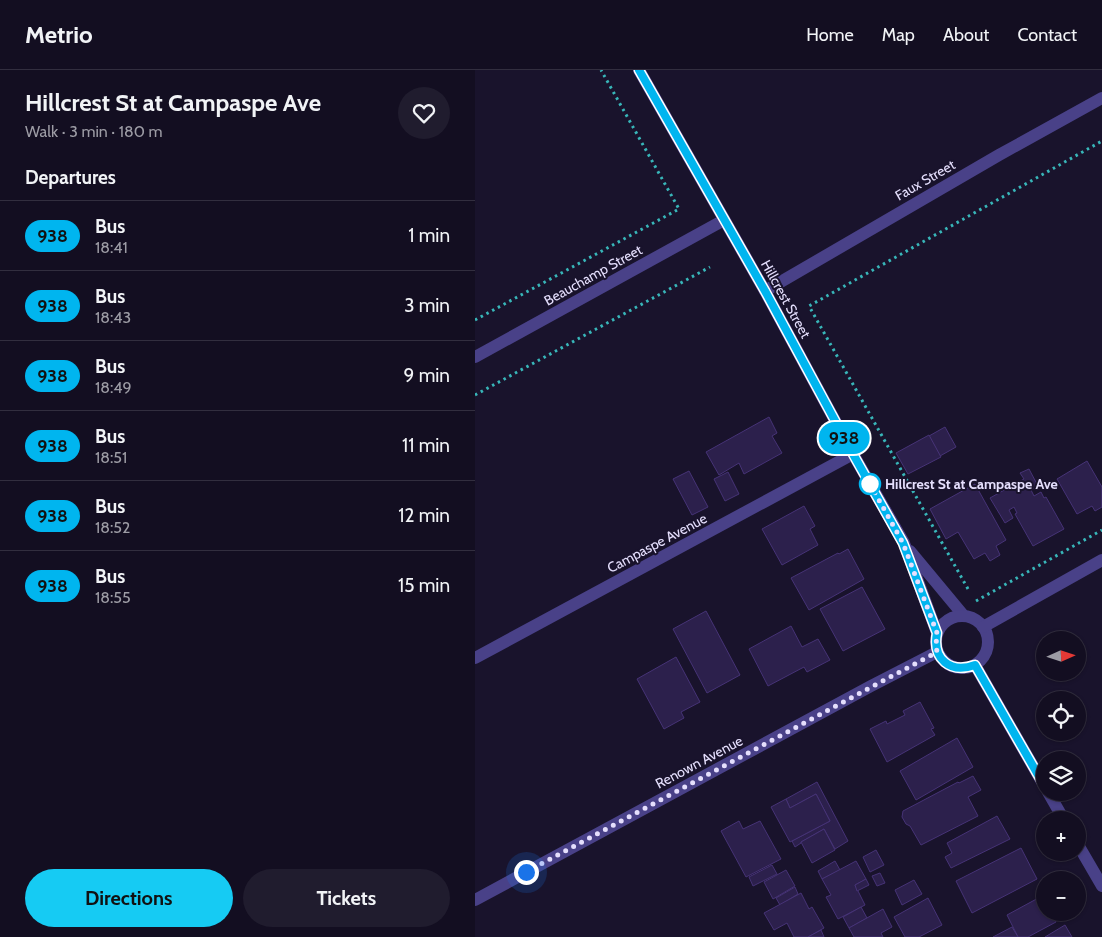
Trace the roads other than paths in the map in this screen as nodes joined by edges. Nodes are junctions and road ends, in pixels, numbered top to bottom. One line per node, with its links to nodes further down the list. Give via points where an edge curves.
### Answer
1 (639, 70): 3 (street, Hillcrest Street)
2 (1102, 98): 4 (street, Faux Street)
3 (725, 220): 4 (street, Hillcrest Street); 5 (street, Beauchamp Street)
4 (765, 291): 6 (street, Hillcrest Street)
5 (475, 357)
6 (853, 454): 7 (street, Hillcrest Street); 13 (street, Campaspe Avenue)
7 (903, 543): 9 (street, Hillcrest Street); 11 (street, Hillcrest Street)
8 (1102, 560): 10 (street)
9 (964, 616): 10 (street); 11 (street, via 948,620)
10 (983, 627): 14 (street, via 987,635 986,652)
11 (937, 633): 12 (street)
12 (937, 652): 14 (street, via 949,665 957,668); 18 (street, Renown Avenue)
13 (475, 658)
14 (975, 665): 15 (street)
15 (1036, 771)
16 (1086, 858): 17 (street)
17 (1102, 886)
18 (475, 900)

